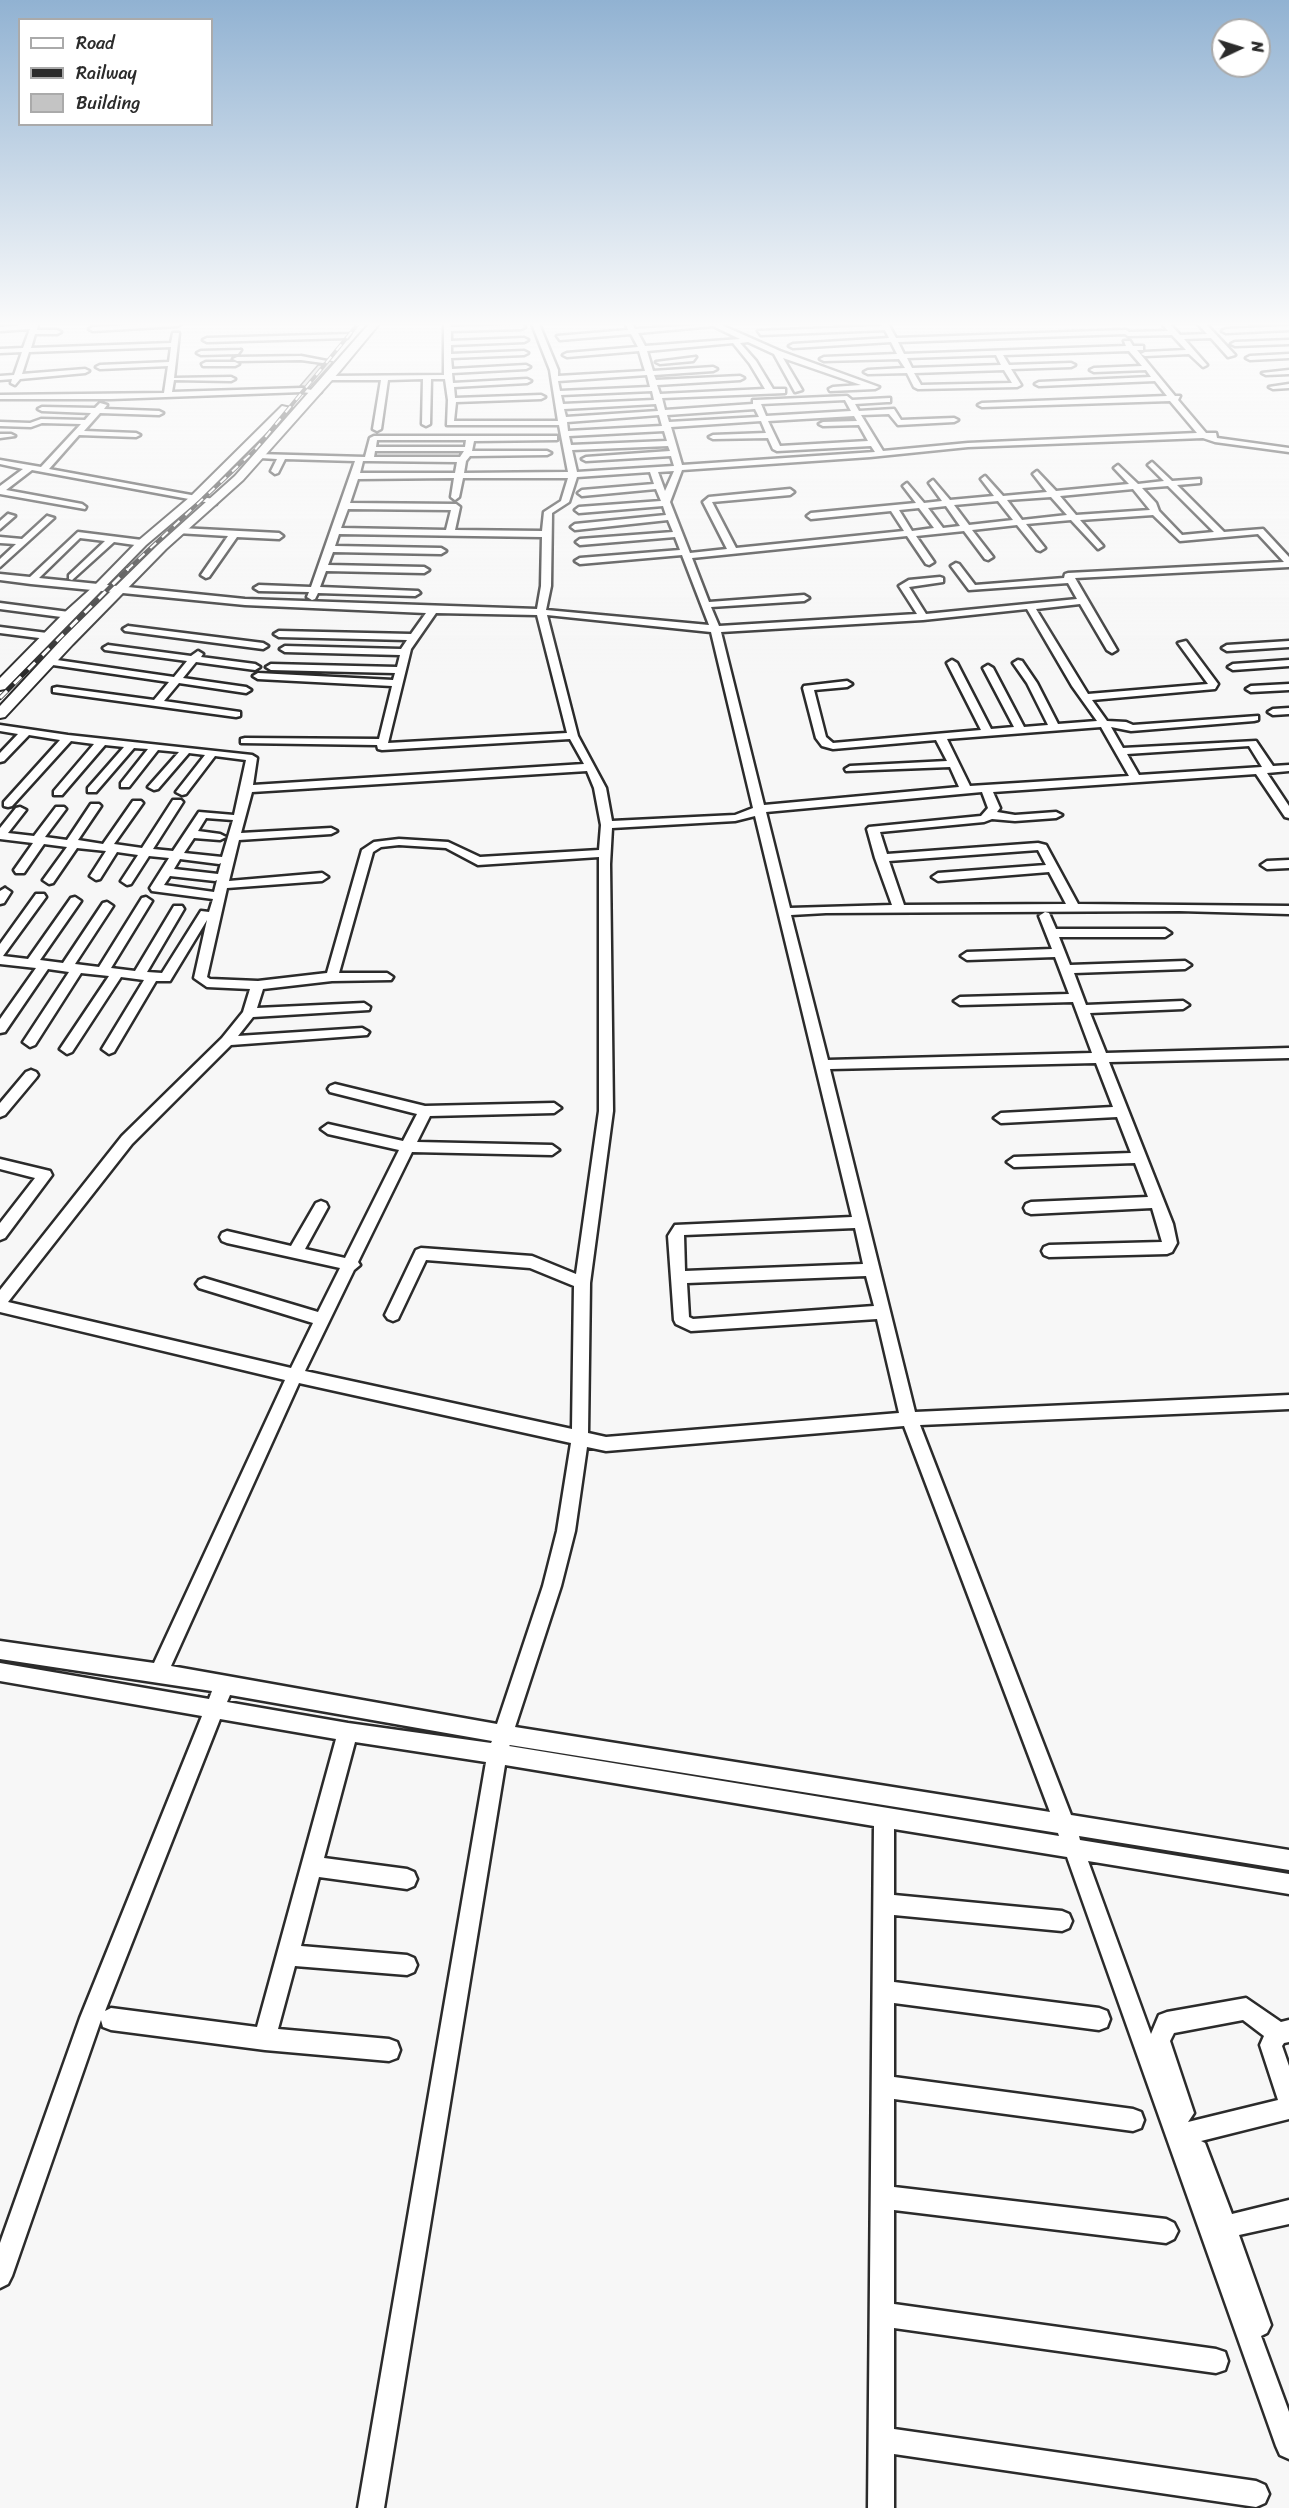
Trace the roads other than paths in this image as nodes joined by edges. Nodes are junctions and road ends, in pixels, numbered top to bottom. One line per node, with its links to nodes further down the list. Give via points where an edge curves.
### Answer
1 (70, 441): 29 (street)
2 (254, 441): 46 (main road)
3 (273, 441): 18 (main road)
4 (373, 441): 14 (street)
5 (469, 441): 22 (street)
6 (566, 441): 12 (street)
7 (872, 441): 17 (street)
8 (1074, 441): 17 (street)
9 (1225, 441): 13 (street)
10 (1248, 441): 13 (street)
11 (671, 443): 12 (street); 16 (street)
12 (567, 448): 32 (street)
13 (1289, 448)
14 (371, 449): 20 (street); 22 (street)
15 (547, 453): 22 (street)
16 (674, 453): 21 (street); 27 (street)
17 (880, 454): 27 (street)
18 (260, 456): 19 (street); 48 (main road)
19 (282, 457): 20 (street); 30 (street)
20 (365, 459): 22 (street); 33 (street)
21 (586, 459)
22 (464, 461): 26 (street); 32 (street); 33 (street); 45 (street)
23 (0, 462): 25 (street)
24 (1152, 465): 38 (street)
25 (31, 467): 29 (street); 41 (street)
26 (544, 468)
27 (679, 468): 34 (street); 54 (street)
28 (1118, 468): 40 (street)
29 (44, 469): 46 (street)
30 (275, 471)
31 (1037, 474): 44 (street)
32 (573, 475): 34 (street); 71 (street, via 565,502 548,512)
33 (355, 476): 55 (street)
34 (656, 478): 43 (street); 54 (street)
35 (985, 479): 47 (street)
36 (1197, 481): 38 (street)
37 (933, 483): 49 (street)
38 (1170, 483): 40 (street); 73 (street)
39 (907, 486): 50 (street)
40 (1136, 486): 44 (street); 56 (street)
41 (0, 490): 51 (street)
42 (790, 492): 84 (street, via 707,502)
43 (582, 493)
44 (1054, 494): 47 (street); 60 (street)
45 (455, 497)
46 (194, 499): 48 (street); 79 (main road)
47 (1001, 499): 49 (street); 61 (street)
48 (213, 502): 66 (main road)
49 (949, 504): 50 (street); 64 (street)
50 (922, 506): 52 (street); 65 (street)
51 (82, 507)
52 (893, 508): 58 (street); 69 (street)
53 (579, 510): 54 (street)
54 (668, 510): 63 (street); 72 (street)
55 (343, 511): 67 (street); 68 (street, via 453,517)
56 (1155, 512): 60 (street); 73 (street, via 1180,538)
57 (11, 516): 62 (street)
58 (811, 516)
59 (50, 518): 77 (street)
60 (1075, 518): 61 (street); 80 (street)
61 (1021, 523): 64 (street); 81 (street)
62 (0, 526)
63 (575, 527)
64 (967, 528): 65 (street); 86 (street)
65 (939, 530): 69 (street)
66 (180, 531): 70 (street); 102 (main road)
67 (336, 531): 68 (street); 82 (street)
68 (450, 532): 71 (street)
69 (910, 533): 84 (street); 88 (street)
70 (234, 534): 74 (street); 94 (street)
71 (546, 534): 112 (street, via 546,586)
72 (679, 534): 78 (street); 85 (street)
73 (1222, 535): 89 (street, via 1260,531)
74 (279, 536)
75 (112, 539): 79 (street); 96 (street); 99 (street, via 78,535)
76 (0, 540): 77 (street)
77 (25, 542): 90 (street)
78 (580, 542)
79 (142, 543): 100 (main road)
80 (1098, 546)
81 (1040, 548)
82 (329, 549): 83 (street); 92 (street)
83 (441, 551)
84 (733, 551): 85 (street)
85 (686, 554): 87 (street); 108 (street)
86 (988, 557)
87 (580, 561)
88 (929, 562)
89 (1289, 563): 98 (street, via 1068,576)
90 (0, 564)
91 (956, 566): 98 (street, via 972,588)
92 (322, 568): 93 (street); 103 (street)
93 (424, 570)
94 (206, 575)
95 (0, 577): 99 (street)
96 (72, 577)
97 (940, 580): 114 (street, via 904,586)
98 (1071, 580): 106 (street)
99 (31, 581): 100 (street)
100 (99, 588): 102 (street); 113 (main road)
101 (258, 588): 103 (street)
102 (121, 589): 107 (street, via 244,602); 131 (main road)
103 (314, 590): 104 (street); 107 (street)
104 (415, 593)
105 (804, 597): 108 (street)
106 (1083, 601): 110 (street); 128 (street)
107 (310, 604): 111 (street)
108 (705, 605): 116 (street)
109 (0, 606): 113 (street)
110 (1030, 606): 114 (street); 147 (street)
111 (433, 610): 112 (street); 120 (street)
112 (541, 612): 116 (street); 160 (street)
113 (69, 615): 119 (main road)
114 (923, 617): 116 (street)
115 (128, 629): 121 (street)
116 (715, 629): 189 (street)
117 (0, 630): 119 (street)
118 (279, 634): 120 (street)
119 (47, 636): 142 (main road)
120 (415, 637): 129 (street)
121 (210, 640): 124 (street); 130 (street)
122 (1183, 643): 147 (street, via 1213,684 1211,687)
123 (1289, 644): 126 (street)
124 (263, 646)
125 (108, 648): 130 (street)
126 (1227, 648)
127 (285, 649): 129 (street)
128 (1112, 650)
129 (406, 652): 138 (street)
130 (194, 659): 139 (street); 140 (street, via 256,672)
131 (50, 662): 139 (street); 151 (main road)
132 (952, 663): 159 (street)
133 (1018, 663): 155 (street)
134 (1289, 663): 136 (street)
135 (267, 667): 138 (street)
136 (1233, 667)
137 (988, 668): 157 (street)
138 (400, 670): 140 (street)
139 (177, 681): 146 (street); 148 (street)
140 (397, 682): 165 (street)
141 (847, 684): 161 (street, via 808,688 826,744)
142 (0, 686)
143 (1289, 687): 144 (street)
144 (1251, 689)
145 (57, 690): 148 (street)
146 (246, 690)
147 (1085, 697): 154 (street)
148 (157, 703): 152 (street)
149 (1289, 711): 150 (street)
150 (1273, 712)
151 (0, 714)
152 (236, 714)
153 (1254, 718): 154 (street, via 1131,729 1126,724)
154 (1104, 724): 155 (street); 169 (street)
155 (1054, 727): 157 (street)
156 (0, 728): 158 (street)
157 (1021, 730): 159 (street)
158 (27, 731): 162 (street); 171 (street)
159 (987, 732): 161 (street)
160 (573, 736): 165 (street, via 382,747); 173 (street)
161 (940, 736): 172 (street)
162 (68, 738): 163 (street); 186 (street)
163 (102, 741): 166 (street); 184 (street)
164 (245, 741): 165 (street)
165 (383, 742)
166 (131, 745): 167 (street); 182 (street)
167 (155, 747): 168 (street); 178 (street)
168 (186, 750): 170 (street); 179 (street)
169 (1120, 751): 176 (street, via 1252,743); 177 (street)
170 (212, 752): 180 (street, via 252,758); 204 (street)
171 (0, 759)
172 (954, 764): 175 (street); 183 (street)
173 (591, 768): 180 (street); 195 (street, via 600,788)
174 (1289, 768): 176 (street)
175 (850, 769)
176 (1265, 770): 177 (street); 193 (street)
177 (1137, 780): 181 (street)
178 (124, 785)
179 (154, 787)
180 (246, 789): 199 (street)
181 (986, 789): 183 (street); 191 (street, via 994,808)
182 (92, 790)
183 (966, 790): 189 (street)
184 (58, 794)
185 (137, 803): 203 (street)
186 (8, 804)
187 (95, 806): 202 (street)
188 (60, 809): 201 (street)
189 (759, 809): 195 (street, via 735,818); 229 (street)
190 (20, 810): 200 (street)
191 (990, 815): 192 (street); 207 (street, via 984,819 873,829)
192 (1056, 815)
193 (1289, 815)
194 (230, 817): 197 (street, via 203,814)
195 (607, 825): 205 (street)
196 (331, 831): 199 (street)
197 (190, 834): 198 (street); 206 (street)
198 (220, 837)
199 (234, 837): 219 (street)
200 (2, 838): 201 (street)
201 (39, 840): 202 (street); 212 (street)
202 (73, 843): 203 (street); 217 (street)
203 (111, 847): 204 (street); 214 (street)
204 (145, 851): 206 (street); 218 (street)
205 (605, 853): 244 (street, via 478,861 448,845 378,844 368,850); 285 (street, via 606,1111)
206 (176, 855): 208 (street); 213 (street)
207 (881, 858): 211 (street, via 1038,846); 226 (street)
208 (219, 860)
209 (1289, 864): 210 (street)
210 (1267, 865)
211 (1053, 868): 216 (street); 225 (street)
212 (20, 870)
213 (166, 872): 219 (street); 220 (street, via 156,888)
214 (96, 876)
215 (322, 877): 219 (street)
216 (938, 877)
217 (49, 880)
218 (127, 881)
219 (218, 881): 246 (street, via 200,978 207,983)
220 (212, 895)
221 (40, 897): 236 (street)
222 (75, 901): 237 (street)
223 (146, 901): 241 (street)
224 (107, 906): 239 (street)
225 (1074, 907): 226 (street); 228 (street)
226 (899, 908): 229 (street)
227 (178, 909): 243 (street)
228 (1289, 910)
229 (784, 912): 260 (street)
230 (205, 914): 243 (street, via 166,978)
231 (1046, 916): 232 (street)
232 (1052, 933): 233 (street); 234 (street)
233 (1165, 933)
234 (1060, 953): 235 (street); 240 (street)
235 (967, 956)
236 (2, 961): 237 (street)
237 (38, 964): 239 (street); 252 (street)
238 (1185, 965): 240 (street)
239 (73, 968): 241 (street); 255 (street)
240 (1066, 969): 248 (street)
241 (103, 971): 242 (street)
242 (117, 973): 243 (street); 256 (street)
243 (145, 976): 257 (street)
244 (332, 977): 245 (street); 246 (street)
245 (387, 977)
246 (258, 985): 251 (street)
247 (960, 1000): 248 (street)
248 (1080, 1003): 249 (street); 259 (street)
249 (1183, 1005)
250 (364, 1007): 251 (street)
251 (249, 1013): 254 (street)
252 (0, 1029)
253 (362, 1032): 254 (street)
254 (227, 1041): 287 (street, via 127,1140)
255 (30, 1042)
256 (67, 1049)
257 (109, 1049)
258 (1289, 1053): 259 (street)
259 (1102, 1059): 260 (street); 266 (street)
260 (822, 1065): 277 (street)
261 (32, 1075): 265 (street)
262 (335, 1089): 264 (street)
263 (554, 1108): 264 (street)
264 (425, 1111): 269 (street)
265 (0, 1112)
266 (1121, 1112): 267 (street); 271 (street)
267 (1001, 1118)
268 (328, 1129): 269 (street)
269 (409, 1148): 270 (street); 282 (street)
270 (552, 1150)
271 (1138, 1158): 272 (street); 274 (street)
272 (1014, 1162)
273 (0, 1164): 278 (street, via 45,1175)
274 (1156, 1202): 276 (street); 280 (street, via 1170,1243 1167,1248)
275 (321, 1207): 281 (street)
276 (1031, 1208)
277 (861, 1222): 283 (street); 284 (street, via 680,1229 675,1236)
278 (0, 1234)
279 (226, 1237): 281 (street)
280 (1049, 1251)
281 (295, 1252): 282 (street)
282 (352, 1265): 290 (street)
283 (872, 1270): 284 (street); 288 (street)
284 (679, 1277): 288 (street, via 682,1320 691,1324)
285 (582, 1283): 289 (street, via 532,1262 421,1254); 294 (street)
286 (204, 1284): 290 (street)
287 (0, 1303): 291 (street, via 175,1349)
288 (882, 1312): 293 (street)
289 (393, 1316)
290 (323, 1320): 291 (street)
291 (295, 1375): 294 (street); 297 (street)
292 (1289, 1402): 293 (street)
293 (909, 1419): 294 (street, via 606,1444); 303 (street)
294 (580, 1439): 301 (street, via 566,1532 552,1586)
295 (0, 1650): 297 (street)
296 (0, 1672): 299 (street)
297 (159, 1673): 298 (street)
298 (224, 1685): 299 (street); 301 (street)
299 (214, 1708): 300 (street); 330 (street, via 91,2018)
300 (348, 1732): 301 (street); 306 (street)
301 (500, 1744): 302 (street, via 650,1781); 303 (street); 337 (street)
302 (884, 1817): 304 (street); 309 (street)
303 (1065, 1825): 304 (street); 305 (street)
304 (1073, 1847): 308 (street); 324 (street)
305 (1289, 1860)
306 (312, 1866): 307 (street); 311 (street)
307 (407, 1879)
308 (1289, 1884)
309 (884, 1904): 310 (street); 313 (street)
310 (1062, 1921)
311 (288, 1955): 312 (street); 317 (street)
312 (407, 1965)
313 (883, 1991): 315 (street); 319 (street)
314 (111, 2019): 317 (street)
315 (1099, 2019)
316 (1283, 2032): 320 (street, via 1271,2044); 322 (street, via 1246,2009 1167,2023 1159,2041)
317 (265, 2038): 318 (street)
318 (389, 2049)
319 (883, 2087): 323 (street); 326 (street)
320 (1289, 2098)
321 (1289, 2108): 324 (street)
322 (1183, 2113)
323 (1133, 2120)
324 (1177, 2136): 335 (street)
325 (1197, 2151): 328 (street)
326 (882, 2197): 329 (street); 331 (street)
327 (1289, 2212): 328 (street)
328 (1225, 2227): 332 (street)
329 (1166, 2231)
330 (0, 2276)
331 (882, 2314): 333 (street); 334 (street)
332 (1259, 2325)
333 (1216, 2361)
334 (881, 2440): 336 (street); 338 (street)
335 (1289, 2446)
336 (1256, 2494)
337 (371, 2508)
338 (881, 2508)

